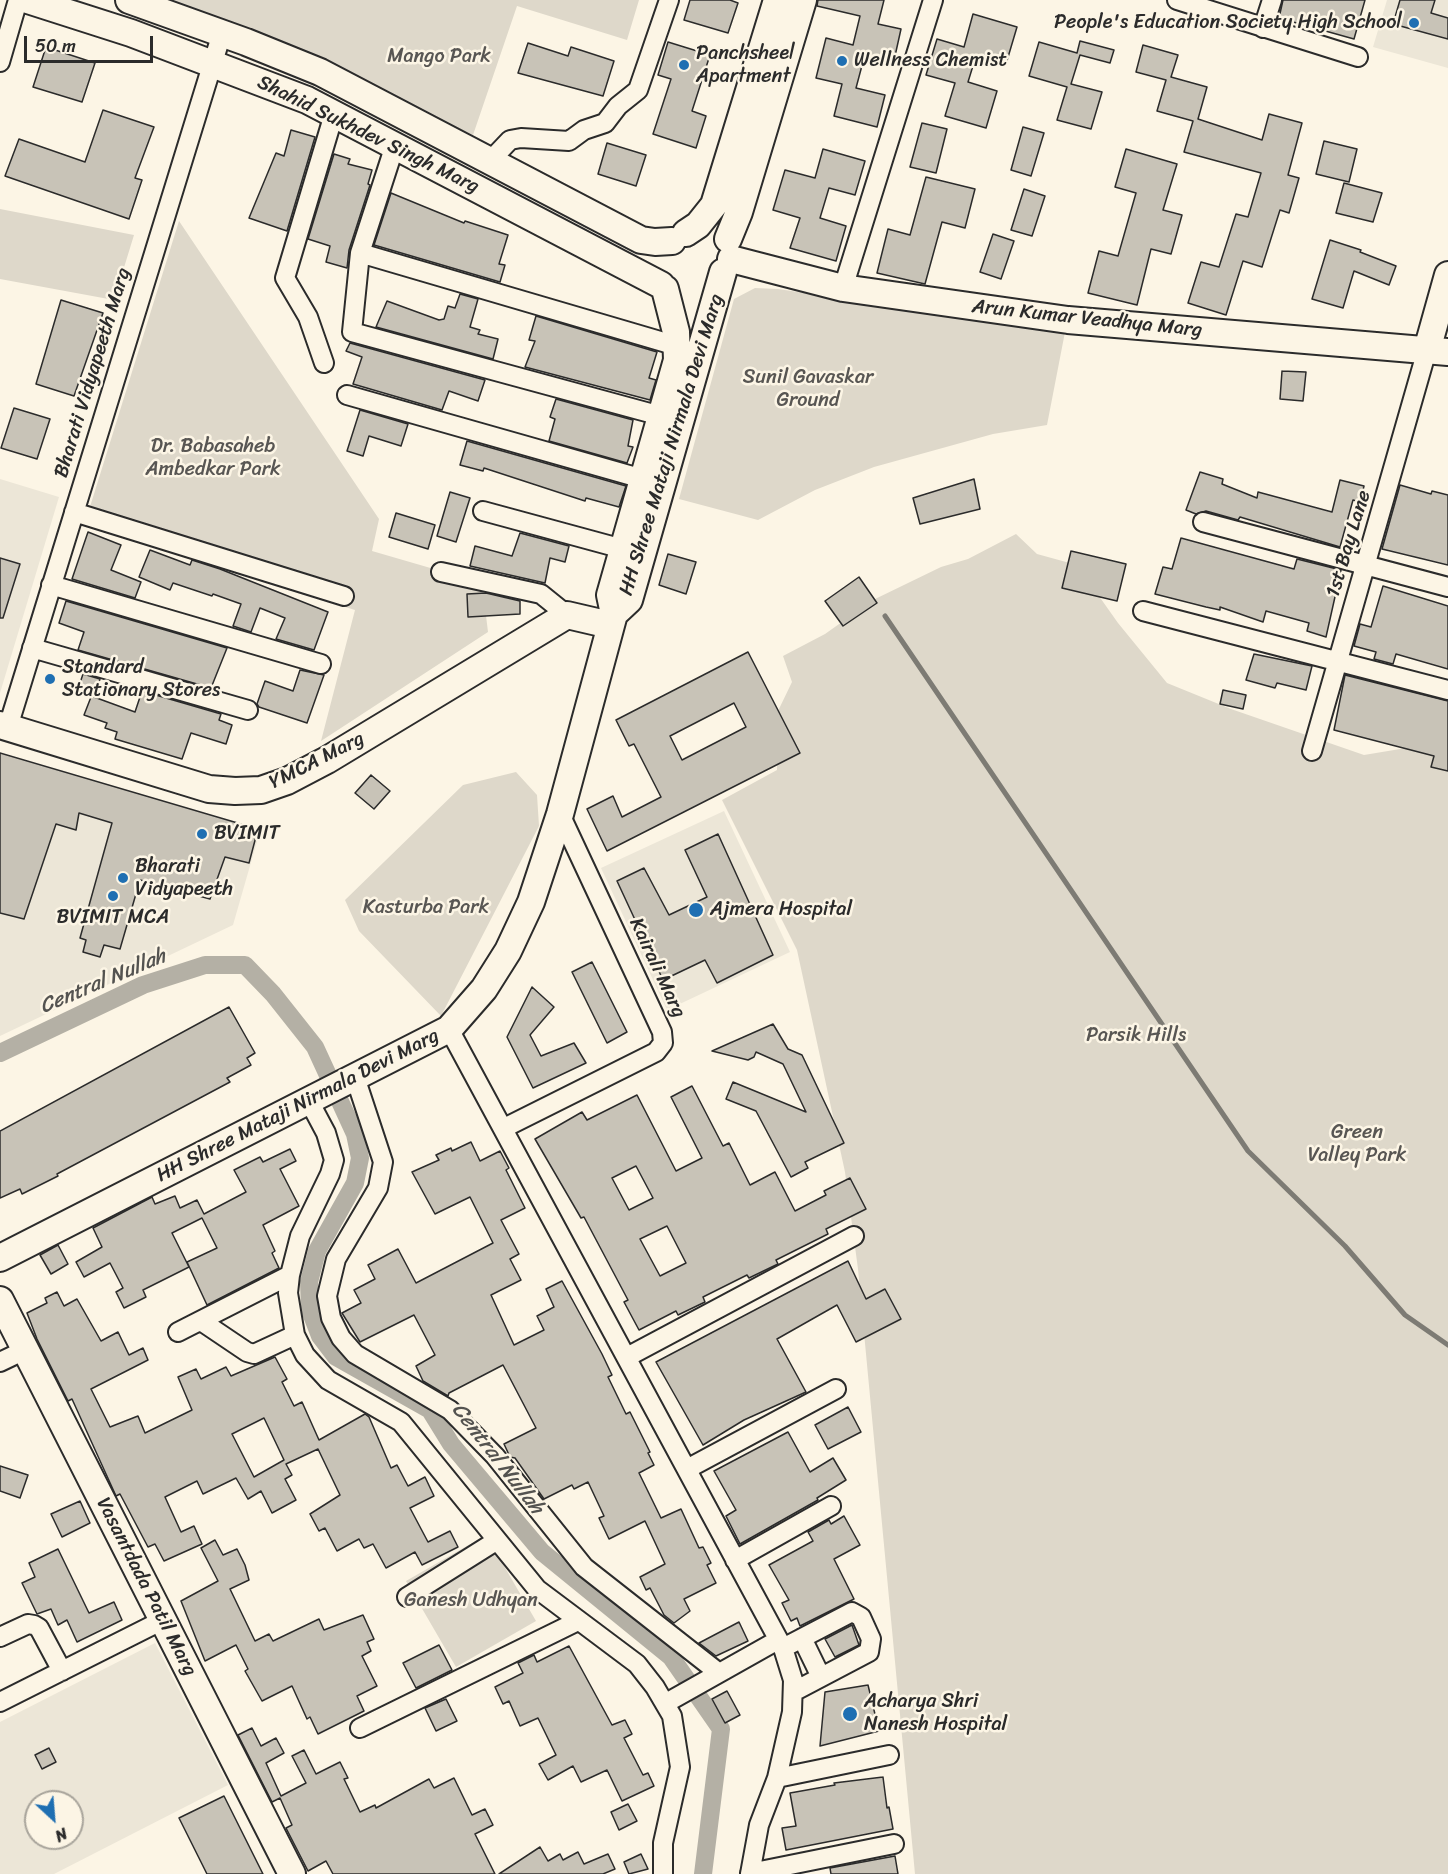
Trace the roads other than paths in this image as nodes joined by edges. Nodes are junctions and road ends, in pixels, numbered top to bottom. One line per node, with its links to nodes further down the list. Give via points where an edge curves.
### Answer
1 (18, 0): 13 (street)
2 (28, 0): 14 (main road, Shahid Sukhdev Singh Marg)
3 (129, 0): 11 (main road, Shahid Sukhdev Singh Marg)
4 (669, 0): 17 (street, via 638,90 605,123 584,130 569,141 510,140)
5 (777, 0): 18 (main road, via 714,205 698,225)
6 (803, 0): 20 (main road, HH Shree Mataji Nirmala Devi Marg)
7 (933, 0): 23 (street)
8 (1176, 0): 10 (street)
9 (1272, 0): 10 (street)
10 (1263, 28): 12 (street)
11 (222, 33): 14 (street, Bharati Vidyapeeth Marg); 17 (main road, Shahid Sukhdev Singh Marg, via 320,72)
12 (1358, 57)
13 (0, 62)
14 (213, 63): 15 (main road, Shahid Sukhdev Singh Marg); 31 (street, Bharati Vidyapeeth Marg)
15 (334, 114): 16 (main road, Shahid Sukhdev Singh Marg); 26 (street, via 285,278 308,316)
16 (395, 145): 19 (street); 22 (main road, Shahid Sukhdev Singh Marg)
17 (490, 161): 18 (main road, Shahid Sukhdev Singh Marg, via 641,240)
18 (679, 237): 20 (main road, via 701,229 716,230); 22 (main road, via 655,264)
19 (360, 253): 24 (street); 28 (street, via 352,332)
20 (727, 257): 22 (main road, via 706,286 677,293); 23 (main road, Arun Kumar Veadhya Marg); 41 (main road, HH Shree Mataji Nirmala Devi Marg, via 629,600)
21 (1448, 275): 25 (main road)
22 (663, 287): 24 (main road, HH Shree Mataji Nirmala Devi Marg)
23 (843, 288): 25 (main road, Arun Kumar Veadhya Marg, via 1068,320)
24 (677, 346): 28 (main road, HH Shree Mataji Nirmala Devi Marg, via 677,360)
25 (1437, 351): 34 (street, 1st Bay Lane)
26 (324, 363)
27 (347, 395): 29 (street)
28 (661, 416): 29 (main road, HH Shree Mataji Nirmala Devi Marg)
29 (643, 480): 33 (main road, HH Shree Mataji Nirmala Devi Marg)
30 (483, 511): 33 (street)
31 (74, 512): 36 (street, Bharati Vidyapeeth Marg); 38 (street)
32 (1203, 522): 34 (street)
33 (623, 549): 41 (main road, HH Shree Mataji Nirmala Devi Marg, via 610,595)
34 (1365, 565): 37 (street); 43 (street, 1st Bay Lane)
35 (441, 572): 40 (street, via 541,594)
36 (51, 585): 42 (street, Bharati Vidyapeeth Marg); 44 (street)
37 (1448, 586)
38 (344, 596)
39 (1143, 611): 43 (street)
40 (567, 615): 41 (main road); 47 (main road, YMCA Marg, via 327,760 261,790 209,789)
41 (612, 619): 49 (main road, HH Shree Mataji Nirmala Devi Marg)
42 (32, 648): 46 (street); 47 (street, Bharati Vidyapeeth Marg)
43 (1338, 661): 45 (street); 48 (street, 1st Bay Lane)
44 (321, 664)
45 (1448, 690)
46 (248, 710)
47 (4, 726)
48 (1312, 751)
49 (560, 814): 50 (main road, HH Shree Mataji Nirmala Devi Marg, via 531,902 508,951 484,989); 53 (street, Kairali Marg, via 662,1032 663,1043 656,1052)
50 (449, 1029): 51 (main road, HH Shree Mataji Nirmala Devi Marg); 53 (street)
51 (352, 1079): 52 (main road, HH Shree Mataji Nirmala Devi Marg); 76 (street, via 383,1162 378,1188 336,1259 327,1296 331,1318 341,1338 355,1354 450,1410 495,1456 584,1567)
52 (312, 1099): 55 (main road, HH Shree Mataji Nirmala Devi Marg); 56 (street, via 334,1160 300,1236)
53 (504, 1128): 62 (street)
54 (854, 1236): 62 (street)
55 (0, 1258)
56 (290, 1275): 58 (street); 60 (street, via 288,1293)
57 (0, 1300): 61 (main road, Vasantdada Patil Marg)
58 (201, 1321): 59 (street); 60 (street, via 254,1354)
59 (178, 1332)
60 (295, 1335): 67 (street, via 305,1355 328,1380 401,1422)
61 (25, 1350): 63 (street); 70 (main road, Vasantdada Patil Marg)
62 (627, 1357): 65 (street)
63 (0, 1362)
64 (836, 1389): 65 (street)
65 (687, 1469): 68 (street)
66 (831, 1506): 68 (street)
67 (496, 1541): 69 (street); 71 (street, via 537,1589)
68 (735, 1560): 74 (street)
69 (406, 1597)
70 (163, 1620): 75 (street); 86 (main road, Vasantdada Patil Marg)
71 (578, 1622): 79 (street, via 637,1664); 81 (street)
72 (0, 1637): 75 (street, via 34,1625)
73 (802, 1638): 74 (street); 77 (street); 77 (street, via 852,1612 861,1617 871,1639 869,1652)
74 (780, 1644): 76 (street); 78 (street)
75 (62, 1671): 80 (street)
76 (719, 1672): 79 (street)
77 (821, 1677): 78 (street)
78 (792, 1692): 83 (street, via 792,1712)
79 (672, 1700): 87 (street, via 680,1767 663,1843)
80 (0, 1702)
81 (360, 1728)
82 (889, 1755): 83 (street)
83 (777, 1778): 85 (street, via 759,1825)
84 (894, 1844): 85 (street)
85 (750, 1873)
86 (292, 1874)
87 (663, 1874)

